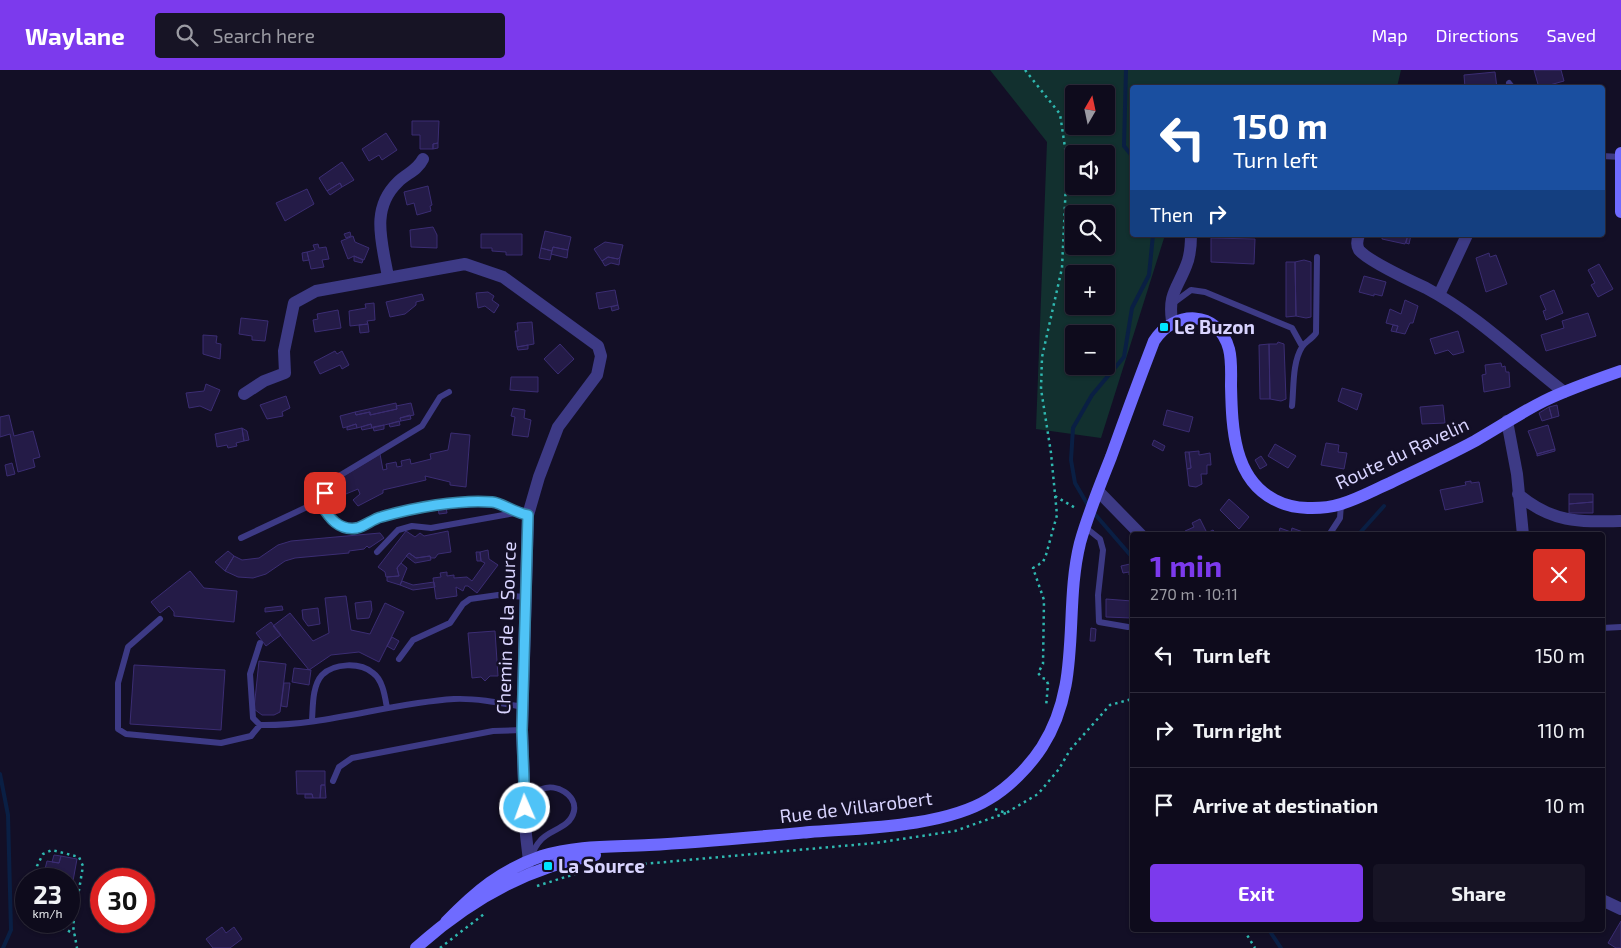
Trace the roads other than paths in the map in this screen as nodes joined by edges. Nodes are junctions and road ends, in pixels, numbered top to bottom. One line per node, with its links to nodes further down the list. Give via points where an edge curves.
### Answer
1 (1605, 156): 2 (lane)
2 (1621, 156): 4 (main road)
3 (423, 159): 9 (street, via 418,168 399,180 386,195 379,214)
4 (1621, 212)
5 (1191, 237): 11 (street, via 1187,265 1174,288)
6 (1358, 237): 10 (street, via 1359,249 1369,258)
7 (1467, 237): 10 (street)
8 (1317, 257): 13 (lane, via 1316,333)
9 (388, 277): 17 (street, via 316,291 294,303 284,351 284,372); 25 (street, Chemin de la Source, via 465,264 481,269 504,277 598,346 601,356 597,375 558,427)
10 (1439, 295): 16 (street)
11 (1171, 305): 12 (street); 13 (lane, via 1191,290 1205,292 1292,328)
12 (1172, 322): 21 (main road, via 1154,341); 23 (main road, Route du Ravelin, via 1194,318 1211,324 1223,337 1228,347 1235,439 1242,464 1256,486 1289,505 1322,507)
13 (1302, 346): 18 (lane)
14 (1621, 371): 16 (main road, Route du Ravelin)
15 (449, 392): 22 (lane, via 440,397 422,426 329,482)
16 (1564, 392): 19 (main road, Route du Ravelin)
17 (244, 394)
18 (1292, 406)
19 (1507, 422): 20 (street); 23 (main road, Route du Ravelin, via 1446,456)
20 (1518, 494): 27 (street, via 1560,519); 30 (street)
21 (1096, 495): 26 (main road); 28 (street)
22 (321, 504): 24 (lane, via 337,525 356,528 379,517 437,505 494,502); 31 (lane, via 307,507)
23 (1341, 504): 29 (lane, via 1340,518)
24 (515, 513): 25 (lane); 32 (lane, via 432,528 412,526 398,530)
25 (528, 515): 33 (street, Chemin de la Source)
26 (1088, 519): 35 (lane, via 1103,550 1099,622); 47 (main road, Rue de Villarobert, via 1076,566 1063,703 1054,726 1026,767 988,800 939,817 893,825)
27 (1621, 521)
28 (1138, 532)
29 (1331, 532)
30 (1523, 532)
31 (241, 538)
32 (377, 552)
33 (526, 597): 39 (lane, via 498,595 470,599 450,623 413,640); 40 (street, Chemin de la Source)
34 (160, 619): 43 (lane, via 128,647 118,683 118,729 126,734 221,743 251,736)
35 (1128, 627)
36 (1621, 627): 37 (lane)
37 (1605, 628)
38 (260, 643): 43 (lane, via 250,674 252,718)
39 (399, 659)
40 (523, 707): 41 (lane, via 456,699); 44 (street, Chemin de la Source)
41 (387, 708): 42 (lane); 42 (lane, via 382,687 374,673 357,666 338,666 322,675 313,697)
42 (312, 720): 43 (lane)
43 (260, 725)
44 (522, 730): 45 (lane, via 493,731 352,758 339,767); 46 (street, Chemin de la Source)
45 (334, 781)
46 (525, 808): 48 (street, Chemin de la Source); 48 (lane, via 534,795 542,789 551,788 566,793 574,805 570,819 540,840)
47 (650, 845): 48 (main road, Rue de Villarobert, via 563,851); 49 (main road, Rue de Villarobert, via 564,861)
48 (529, 861): 49 (street, via 528,868 521,871); 52 (main road, Rue de Villarobert, via 474,892)
49 (518, 878): 52 (main road, Rue de Villarobert)
50 (1605, 901): 51 (street)
51 (1621, 909)
52 (446, 922): 53 (main road, Rue de Villarobert)
53 (416, 948)

